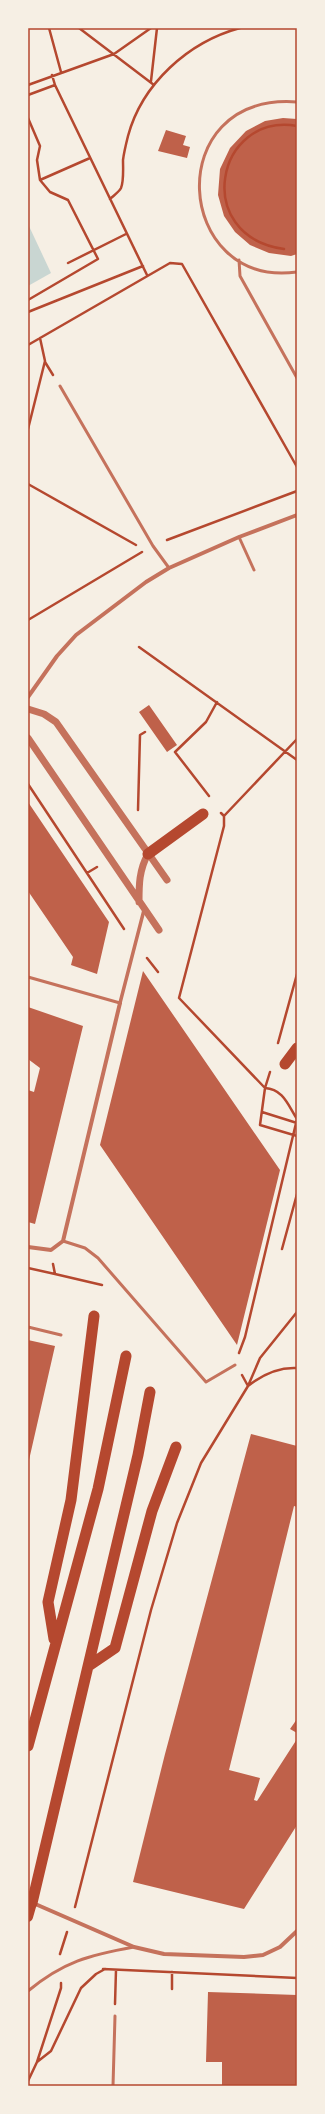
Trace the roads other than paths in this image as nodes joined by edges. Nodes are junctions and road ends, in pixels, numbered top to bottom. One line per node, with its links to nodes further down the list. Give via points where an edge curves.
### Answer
1 (297, 102): 2 (lane, via 265,102 234,116 211,141 204,156 199,172 200,206 214,237 225,250)
2 (239, 260): 3 (lane, via 254,268 270,272); 4 (lane, via 240,276)
3 (297, 272)
4 (297, 378)
5 (60, 386): 8 (lane, via 153,546)
6 (297, 516): 7 (street)
7 (239, 537): 8 (street); 9 (lane)
8 (169, 568): 10 (street, via 76,635 57,656)
9 (254, 570)
10 (28, 697)
11 (28, 709): 14 (street, via 44,714 56,722)
12 (28, 738): 16 (street)
13 (203, 814): 14 (highway)
14 (148, 854): 15 (street); 16 (street, via 142,864 139,879)
15 (167, 880)
16 (139, 903): 17 (street)
17 (144, 910): 18 (street); 20 (street)
18 (159, 930)
19 (28, 977): 20 (lane)
20 (120, 1003): 23 (street)
21 (297, 1048): 22 (highway)
22 (285, 1064)
23 (63, 1241): 24 (street, via 51,1250); 29 (lane, via 85,1248 98,1258 206,1382)
24 (28, 1247)
25 (94, 1316): 32 (highway, via 72,1500 48,1602)
26 (28, 1327): 27 (lane)
27 (61, 1335)
28 (126, 1356): 32 (highway, via 98,1489)
29 (235, 1365)
30 (150, 1392): 33 (highway)
31 (176, 1447): 33 (highway, via 152,1511 115,1648)
32 (55, 1644): 34 (highway)
33 (90, 1665): 35 (highway)
34 (28, 1746)
35 (30, 1902): 36 (main road); 38 (street)
36 (28, 1917)
37 (297, 1932): 38 (street, via 280,1947 263,1955 244,1957 164,1954)
38 (134, 1947): 39 (lane, via 97,1953 60,1967)
39 (28, 1990)
40 (115, 2016): 41 (lane)
41 (113, 2086)

